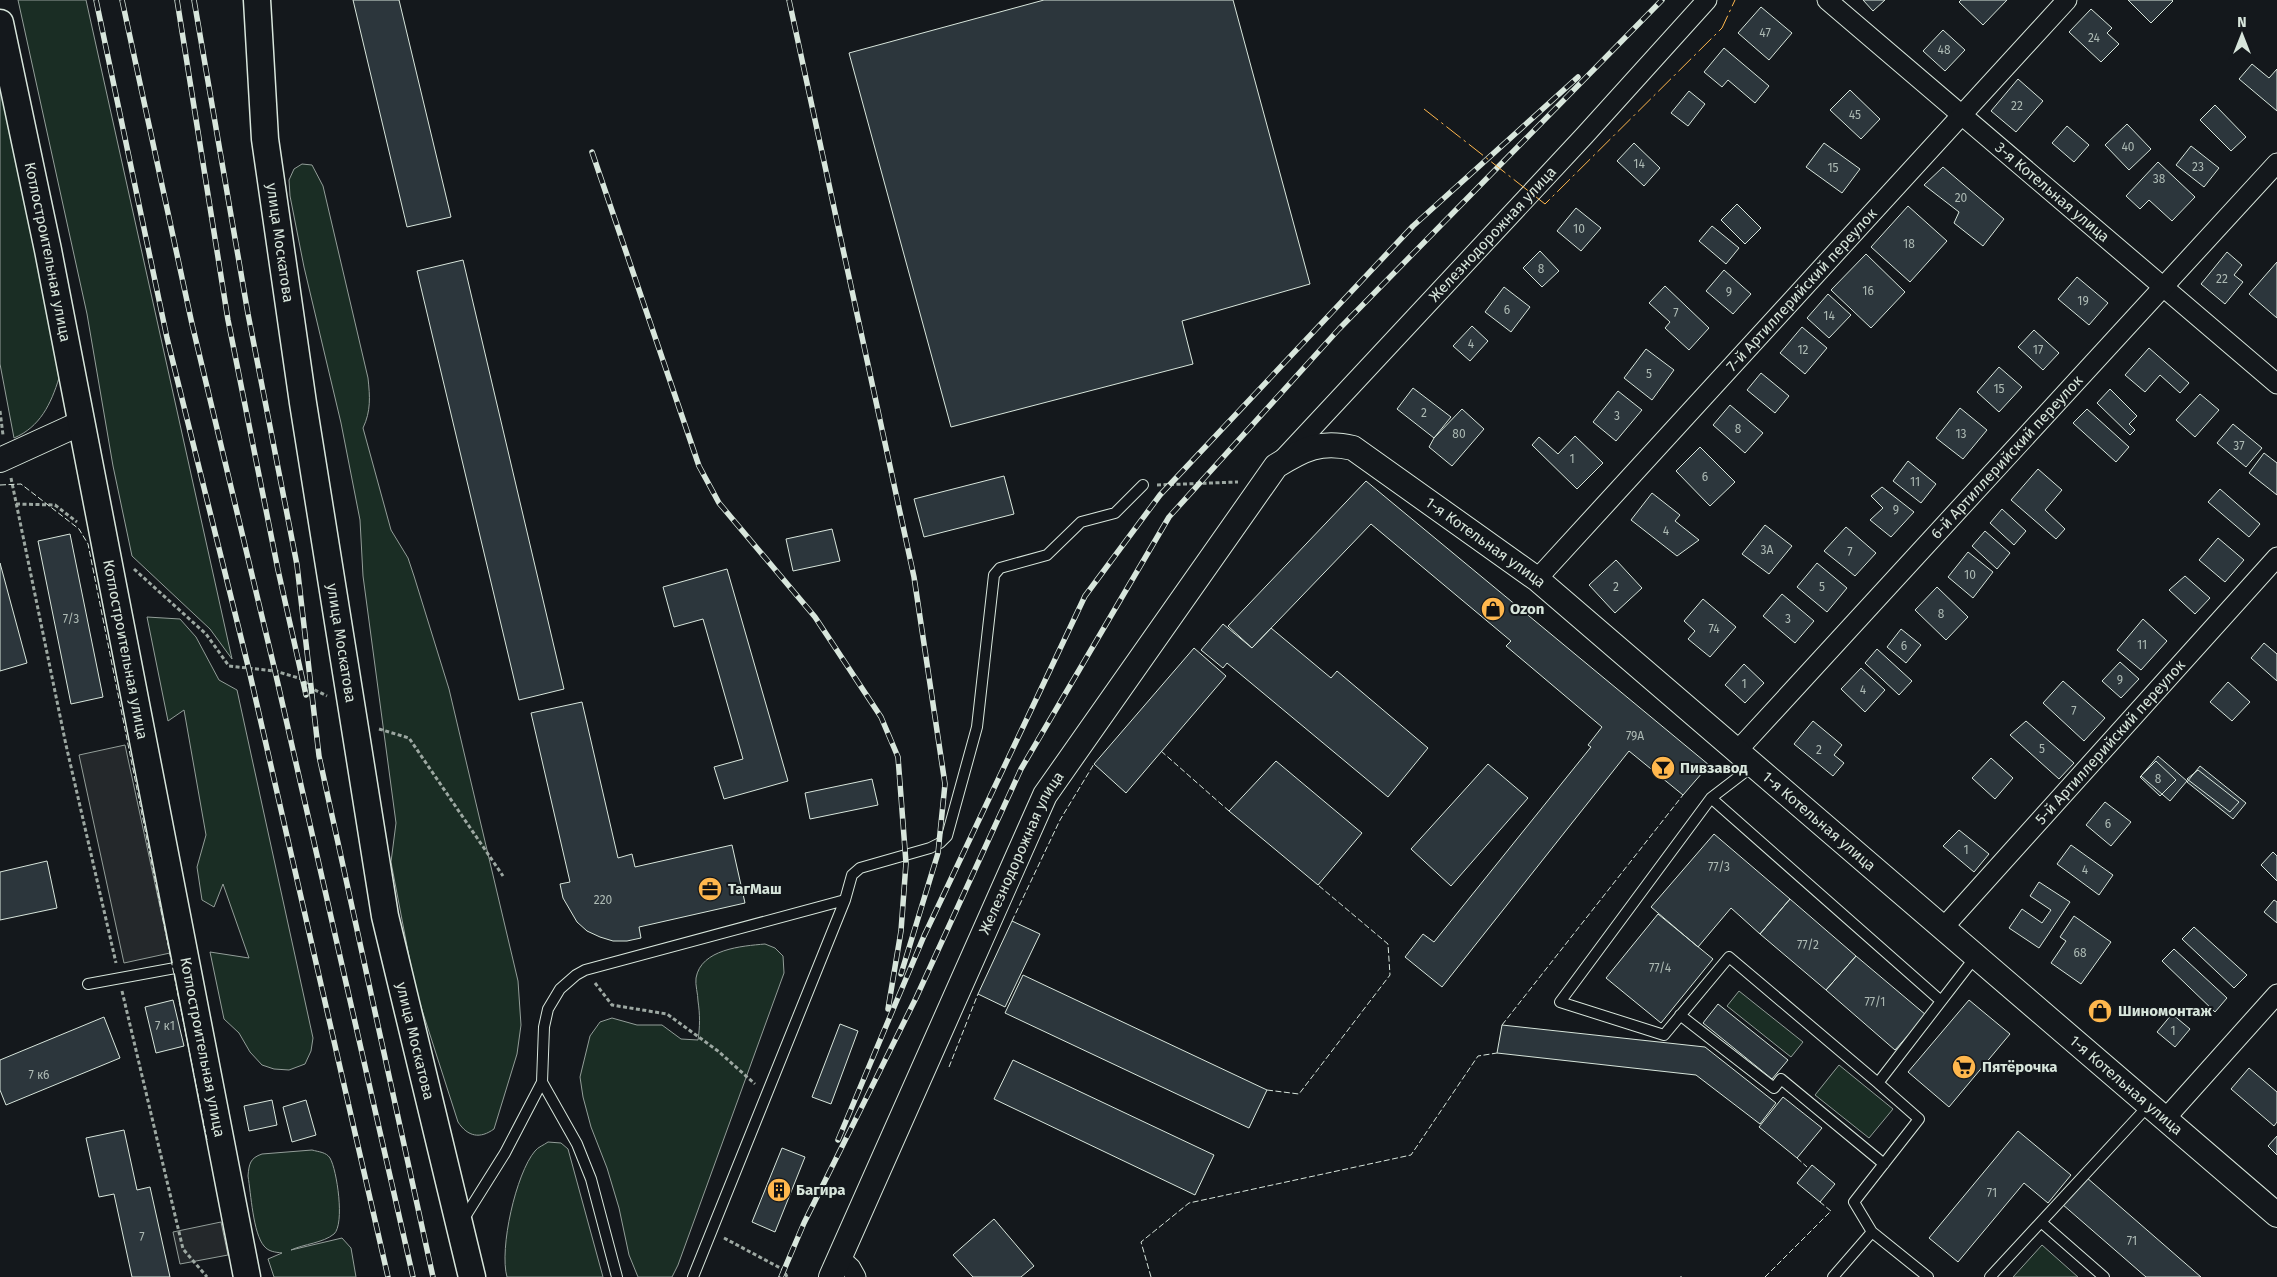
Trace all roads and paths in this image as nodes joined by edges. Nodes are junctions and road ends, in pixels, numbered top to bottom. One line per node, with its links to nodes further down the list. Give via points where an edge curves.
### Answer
1 (257, 0): 19 (main road, улица Москатова, via 265,139)
2 (1707, 0): 13 (street, Железнодорожная улица)
3 (1827, 0): 6 (street, 3-я Котельная улица)
4 (2068, 0): 6 (street, 7-й Артиллерийский переулок)
5 (0, 23): 10 (main road, Котлостроительная улица)
6 (1962, 115): 8 (street, 3-я Котельная улица); 17 (street, 7-й Артиллерийский переулок)
7 (2277, 163): 8 (street, 6-й Артиллерийский переулок)
8 (2163, 287): 9 (street, 3-я Котельная улица); 20 (street, 6-й Артиллерийский переулок)
9 (2277, 384)
10 (81, 423): 12 (street); 26 (main road, Котлостроительная улица)
11 (1317, 447): 13 (street, Железнодорожная улица, via 1297,453); 17 (street, 1-я Котельная улица, via 1335,443 1353,448)
12 (3, 459): 28 (path)
13 (1276, 466): 43 (street, Железнодорожная улица, via 1045,795)
14 (1239, 482): 15 (path)
15 (1143, 485): 23 (lane, via 1115,513 1081,522 1047,555 1000,568 994,575 977,727 947,836 930,848 860,868 852,875)
16 (2277, 557): 24 (street, 5-й Артиллерийский переулок)
17 (1537, 579): 20 (street, 1-я Котельная улица)
18 (229, 666): 19 (path, via 275,671 302,679 326,695)
19 (353, 722): 22 (path, via 409,738); 40 (main road, улица Москатова, via 385,916)
20 (1745, 758): 21 (lane); 24 (street, 1-я Котельная улица)
21 (1711, 798): 31 (lane); 32 (lane, via 1560,1002 1664,1034)
22 (503, 876)
23 (845, 900): 27 (lane); 35 (lane)
24 (1943, 928): 25 (street, 1-я Котельная улица)
25 (1976, 956): 31 (lane); 36 (street, 1-я Котельная улица)
26 (187, 966): 28 (lane); 45 (main road, Котлостроительная улица)
27 (585, 970): 33 (lane, via 560,988 548,1009 544,1027); 35 (path, via 612,1004 667,1014 718,1050)
28 (119, 978): 29 (lane); 44 (path, via 183,1249)
29 (88, 984)
30 (2277, 994): 36 (street)
31 (1941, 1001): 34 (lane)
32 (1680, 1015): 34 (lane, via 1729,956); 37 (lane, via 1774,1088 1781,1079)
33 (542, 1082): 40 (lane, via 514,1137); 47 (lane, via 577,1144 591,1179)
34 (1878, 1083): 37 (lane, via 1919,1119)
35 (767, 1096): 48 (lane)
36 (2157, 1112): 38 (street, 1-я Котельная улица); 39 (lane)
37 (1884, 1164): 41 (lane, via 1854,1202)
38 (2277, 1215)
39 (2041, 1222): 53 (lane); 54 (lane)
40 (458, 1227): 46 (main road, улица Москатова)
41 (1872, 1232): 51 (lane); 52 (lane)
42 (723, 1238): 49 (path, via 784,1270)
43 (835, 1267): 50 (street, via 851,1268)
44 (207, 1277)
45 (247, 1277)
46 (472, 1277)
47 (617, 1277)
48 (693, 1277)
49 (787, 1277)
50 (856, 1277)
51 (1833, 1277)
52 (1928, 1277)
53 (1990, 1277)
54 (2104, 1277)

